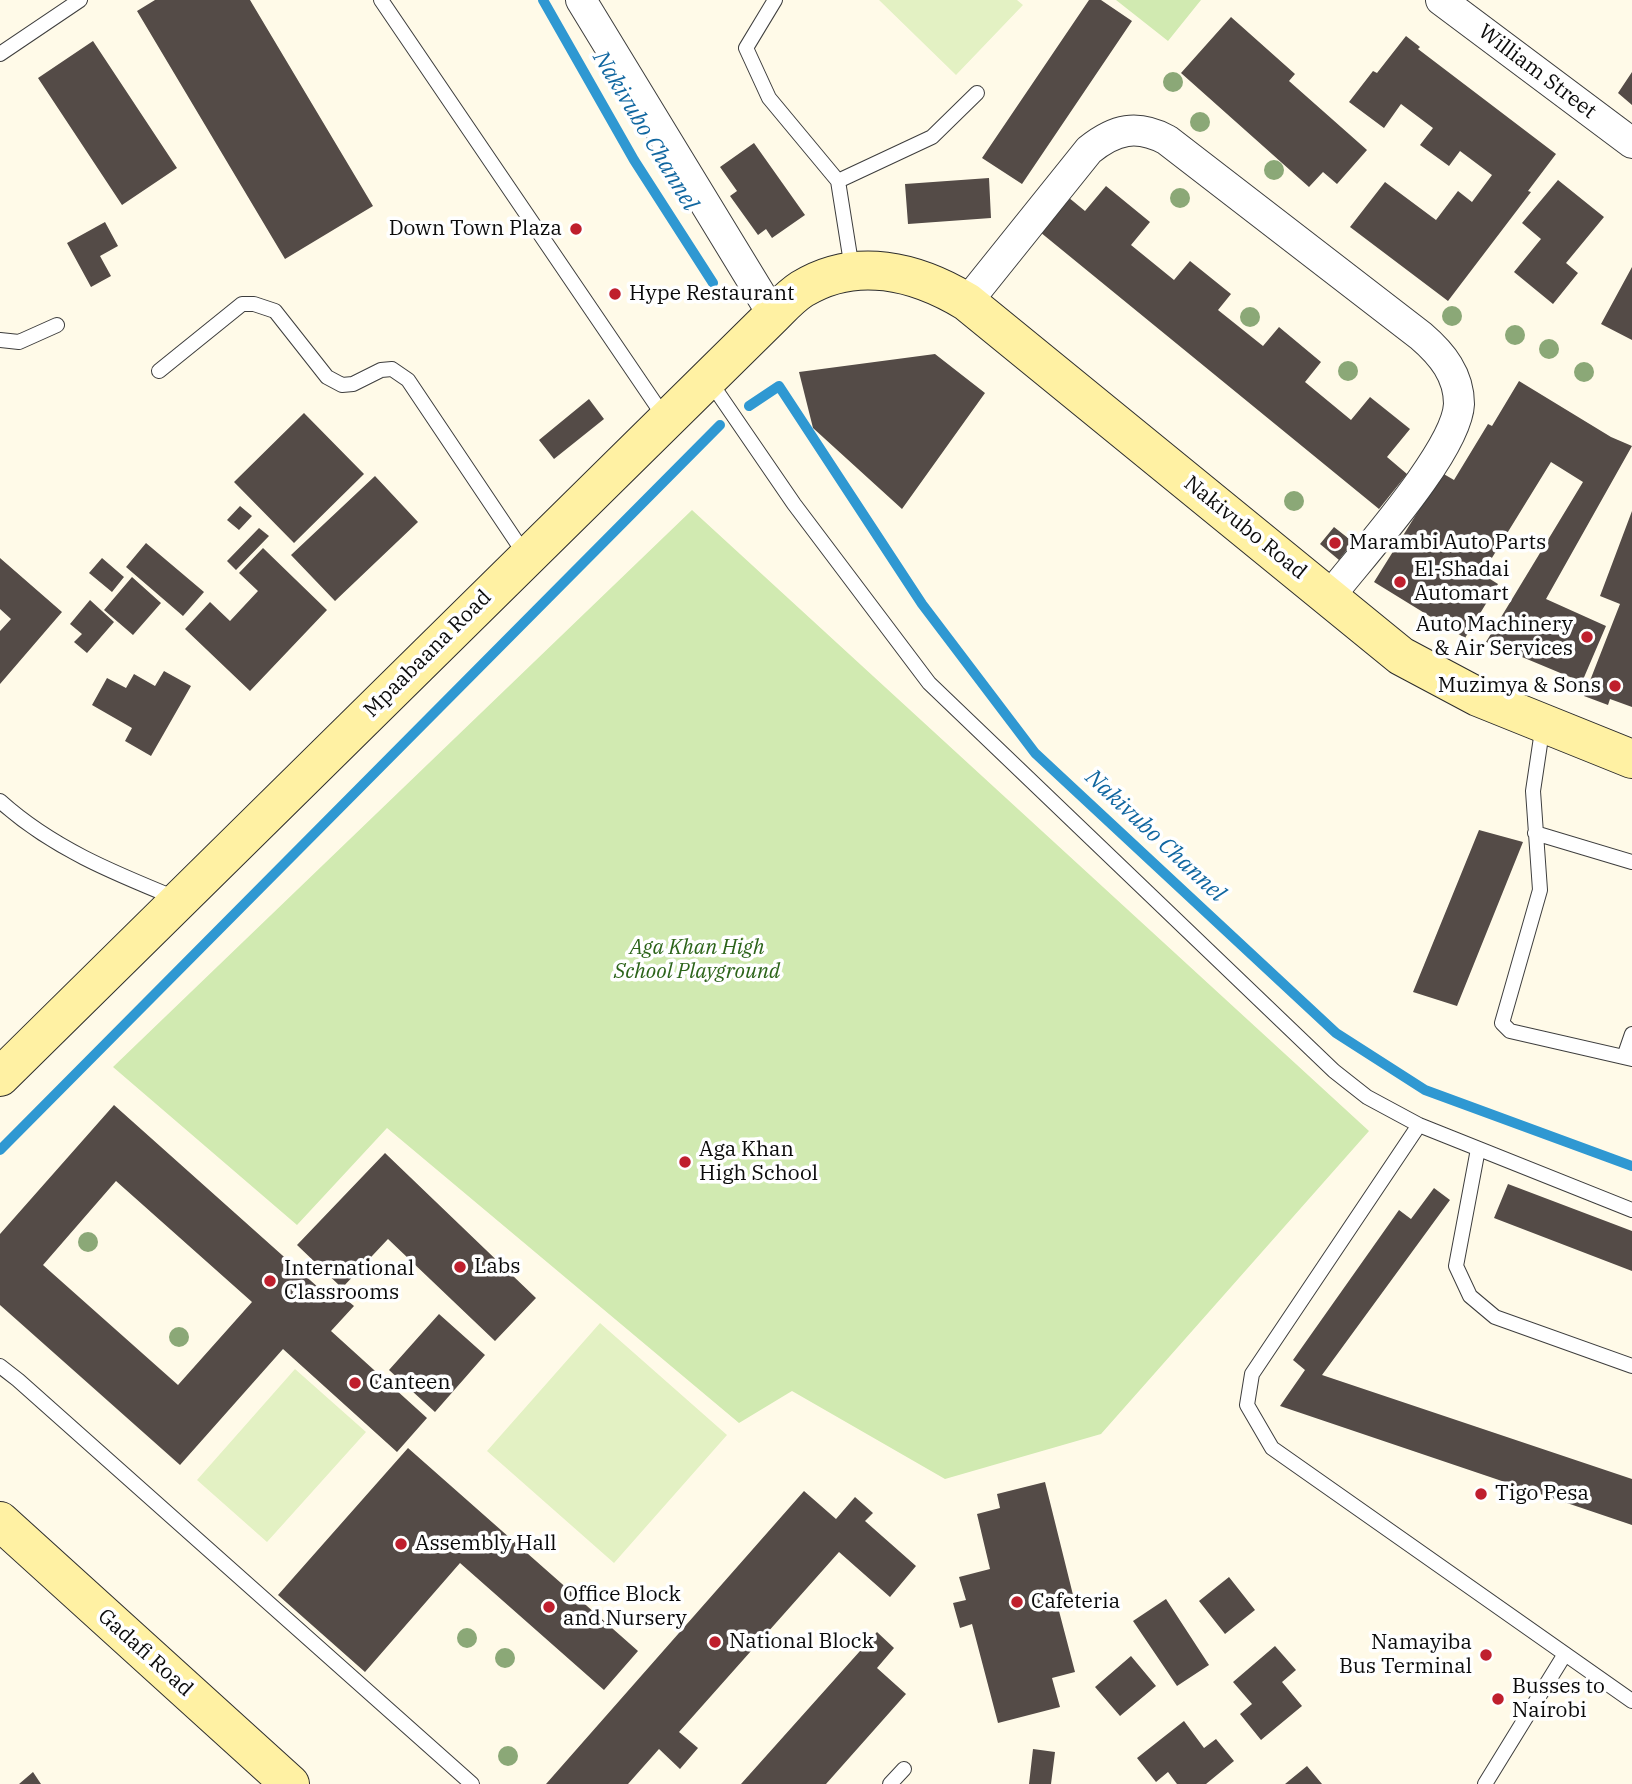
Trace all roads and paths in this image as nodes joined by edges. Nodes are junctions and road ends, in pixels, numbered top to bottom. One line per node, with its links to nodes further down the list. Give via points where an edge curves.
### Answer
1 (80, 0): 6 (lane)
2 (381, 0): 17 (lane)
3 (580, 0): 12 (street)
4 (775, 0): 9 (lane, via 746,48 769,98)
5 (1453, 3): 8 (street, William Street)
6 (0, 54)
7 (977, 93): 9 (lane, via 932,137)
8 (1632, 143)
9 (838, 181): 10 (lane)
10 (865, 270): 11 (street, Nakivubo Road, via 923,279); 12 (street, Mpaabaana Road, via 823,279 800,290)
11 (967, 302): 19 (street, Nakivubo Road); 19 (street, via 1089,149 1109,136 1139,130 1167,140 1421,336 1439,352 1453,375 1459,406 1455,424 1426,475)
12 (773, 315): 16 (street, Mpaabaana Road)
13 (57, 325): 14 (lane, via 19,342)
14 (0, 340)
15 (159, 371): 18 (lane, via 242,304 275,311 327,377 342,386 392,369 408,380)
16 (708, 379): 17 (street, Mpaabaana Road); 29 (lane, via 929,683 1334,1071 1367,1097)
17 (667, 420): 18 (street, Mpaabaana Road)
18 (527, 557): 25 (street, Mpaabaana Road)
19 (1330, 596): 20 (street, Nakivubo Road, via 1401,656 1478,697)
20 (1543, 724): 21 (street, Nakivubo Road); 23 (lane, via 1533,791)
21 (1632, 759)
22 (0, 802): 25 (lane, via 61,846)
23 (1535, 833): 24 (lane); 27 (lane, via 1540,890 1502,1023 1510,1031)
24 (1632, 862)
25 (179, 900): 28 (street, Mpaabaana Road)
26 (1632, 1034): 27 (lane)
27 (1628, 1058)
28 (0, 1077)
29 (1419, 1125): 30 (lane); 35 (lane, via 1252,1374 1247,1405 1272,1448)
30 (1478, 1149): 31 (lane); 33 (lane, via 1456,1266 1470,1296 1495,1317)
31 (1632, 1210)
32 (0, 1366): 39 (lane)
33 (1632, 1366)
34 (0, 1521): 38 (street, Gadafi Road)
35 (1565, 1654): 36 (lane); 41 (lane)
36 (1632, 1701)
37 (904, 1769): 40 (lane)
38 (290, 1784)
39 (472, 1784)
40 (890, 1784)
41 (1485, 1784)

